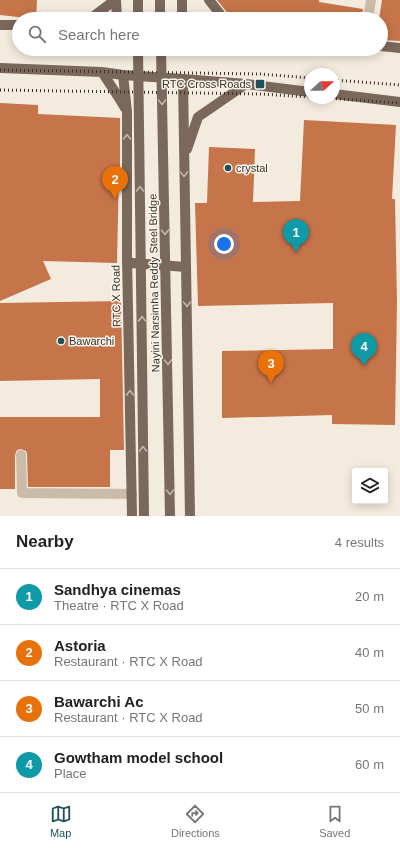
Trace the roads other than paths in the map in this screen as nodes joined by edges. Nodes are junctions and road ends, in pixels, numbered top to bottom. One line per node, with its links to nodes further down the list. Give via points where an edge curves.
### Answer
1 (116, 0): 7 (main road); 8 (main road)
2 (138, 0): 9 (main road)
3 (160, 0): 10 (main road)
4 (182, 0): 11 (main road)
5 (209, 0): 12 (main road)
6 (371, 0): 13 (street)
7 (100, 12)
8 (117, 12)
9 (138, 12)
10 (160, 12)
11 (182, 12)
12 (218, 12)
13 (369, 12)
14 (0, 25): 15 (main road)
15 (12, 25)
16 (388, 47): 17 (main road)
17 (400, 48)
18 (138, 56): 35 (main road, Nayini Narsimha Reddy Steel Bridge, one-way to 18, bridge)
19 (161, 56): 36 (main road, Nayini Narsimha Reddy Steel Bridge, one-way to 36, bridge)
20 (0, 68): 21 (main road)
21 (102, 72): 22 (main road); 28 (main road)
22 (123, 75): 23 (main road); 28 (main road, RTC X Road)
23 (183, 79): 24 (main road); 29 (main road)
24 (246, 84): 25 (main road); 29 (main road, via 198,117)
25 (304, 91)
26 (340, 95): 27 (main road)
27 (400, 102)
28 (127, 112): 30 (main road, RTC X Road, one-way to 28)
29 (184, 159): 31 (main road, one-way to 31)
30 (127, 262): 31 (main road); 33 (main road, RTC X Road, one-way to 30)
31 (186, 267): 37 (main road, one-way to 37)
32 (21, 455): 33 (street, via 22,493)
33 (132, 494): 34 (main road, RTC X Road)
34 (132, 516)
35 (144, 516)
36 (170, 516)
37 (190, 516)

